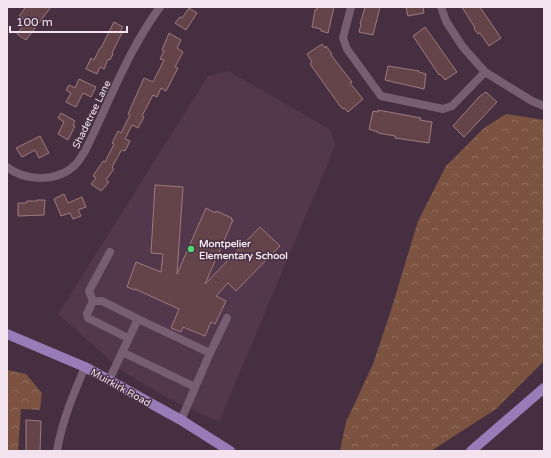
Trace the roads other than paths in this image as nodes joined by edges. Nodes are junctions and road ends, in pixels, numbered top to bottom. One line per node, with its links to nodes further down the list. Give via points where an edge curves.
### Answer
1 (160, 7): 6 (street, Shadetree Lane, via 129,59 85,151 76,164 54,177 40,178 24,176)
2 (351, 7): 4 (street, via 343,38 347,49 381,96 443,109 452,106)
3 (440, 7): 4 (street, via 446,22 462,46)
4 (485, 72): 5 (street)
5 (544, 106)
6 (7, 167)
7 (110, 252): 8 (street, via 89,291)
8 (93, 301): 10 (street, via 102,301); 12 (street, via 87,314 88,318)
9 (227, 318): 14 (street)
10 (138, 319): 12 (street); 14 (street)
11 (7, 334): 15 (main road, Muirkirk Road)
12 (128, 338): 13 (street)
13 (122, 352): 16 (street); 17 (street)
14 (210, 353): 17 (street)
15 (85, 368): 16 (main road, Muirkirk Road); 20 (street, via 69,403)
16 (109, 380): 19 (main road, Muirkirk Road)
17 (195, 387): 19 (street)
18 (544, 388): 22 (main road)
19 (181, 420): 21 (main road, Muirkirk Road)
20 (57, 451)
21 (230, 451)
22 (471, 451)

